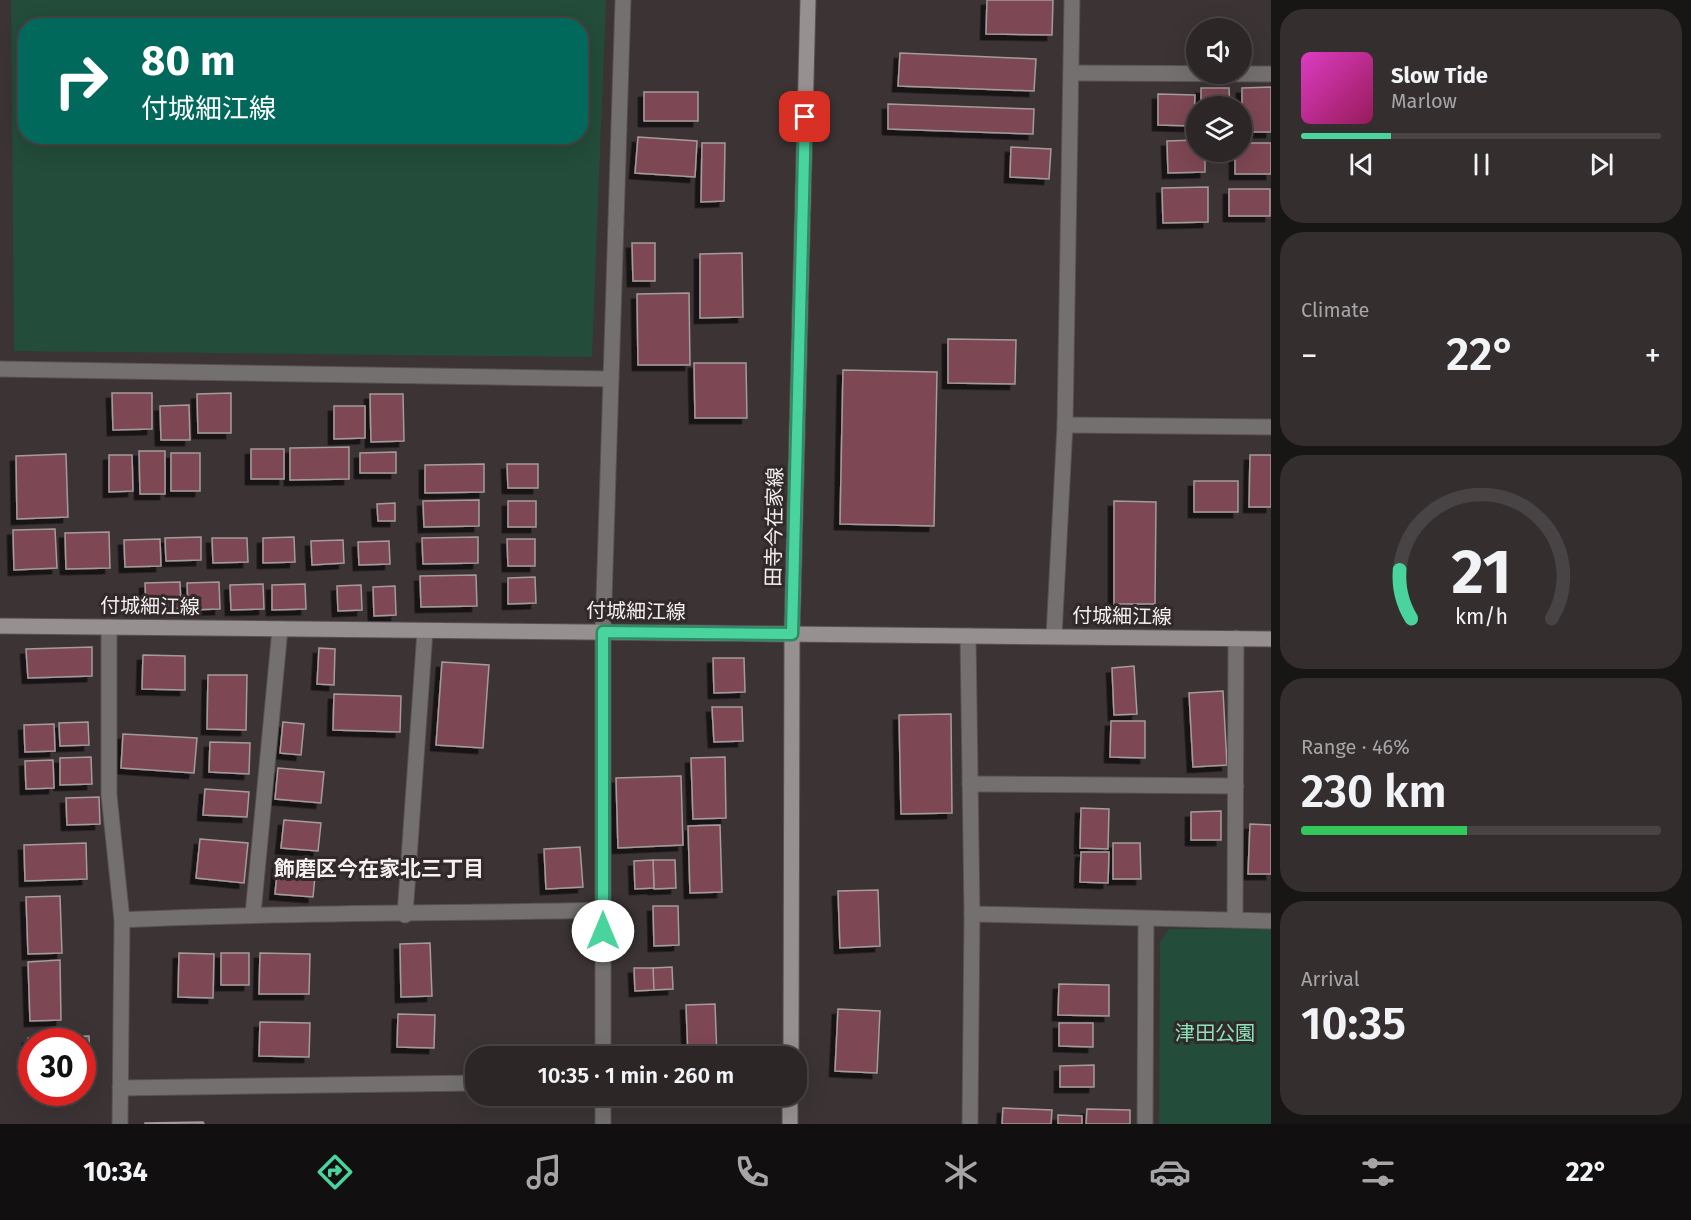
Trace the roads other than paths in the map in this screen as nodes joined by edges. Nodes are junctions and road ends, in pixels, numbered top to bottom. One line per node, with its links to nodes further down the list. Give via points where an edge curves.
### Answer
1 (623, 0): 7 (street)
2 (808, 0): 15 (main road, 田寺今在家線)
3 (1072, 0): 4 (street)
4 (1071, 73): 5 (street); 8 (street)
5 (1271, 74)
6 (0, 369): 7 (street)
7 (611, 379): 14 (street)
8 (1065, 424): 9 (street); 17 (street)
9 (1271, 427)
10 (0, 626): 11 (main road, 付城細江線)
11 (109, 627): 12 (main road, 付城細江線); 26 (street, via 109,795)
12 (280, 629): 13 (main road, 付城細江線); 23 (street)
13 (425, 631): 14 (main road, 付城細江線); 25 (street)
14 (603, 632): 15 (main road, 付城細江線); 22 (street)
15 (792, 634): 16 (main road, 付城細江線); 31 (main road, 田寺今在家線)
16 (968, 636): 17 (main road, 付城細江線); 20 (street)
17 (1054, 636): 18 (main road, 付城細江線)
18 (1236, 638): 19 (main road, 付城細江線); 21 (street)
19 (1271, 639)
20 (970, 784): 21 (street); 24 (street)
21 (1236, 786): 28 (street)
22 (603, 910): 25 (street); 30 (street)
23 (253, 914): 25 (street); 26 (street)
24 (972, 914): 27 (street); 39 (street)
25 (405, 915)
26 (122, 920): 33 (street)
27 (1146, 920): 28 (street); 40 (street)
28 (1235, 920): 29 (street)
29 (1271, 921)
30 (603, 1046)
31 (791, 1046)
32 (465, 1083): 33 (street)
33 (120, 1088): 36 (street)
34 (603, 1106): 37 (street)
35 (790, 1106): 38 (main road)
36 (120, 1124)
37 (603, 1124)
38 (790, 1124)
39 (970, 1124)
40 (1145, 1124)

